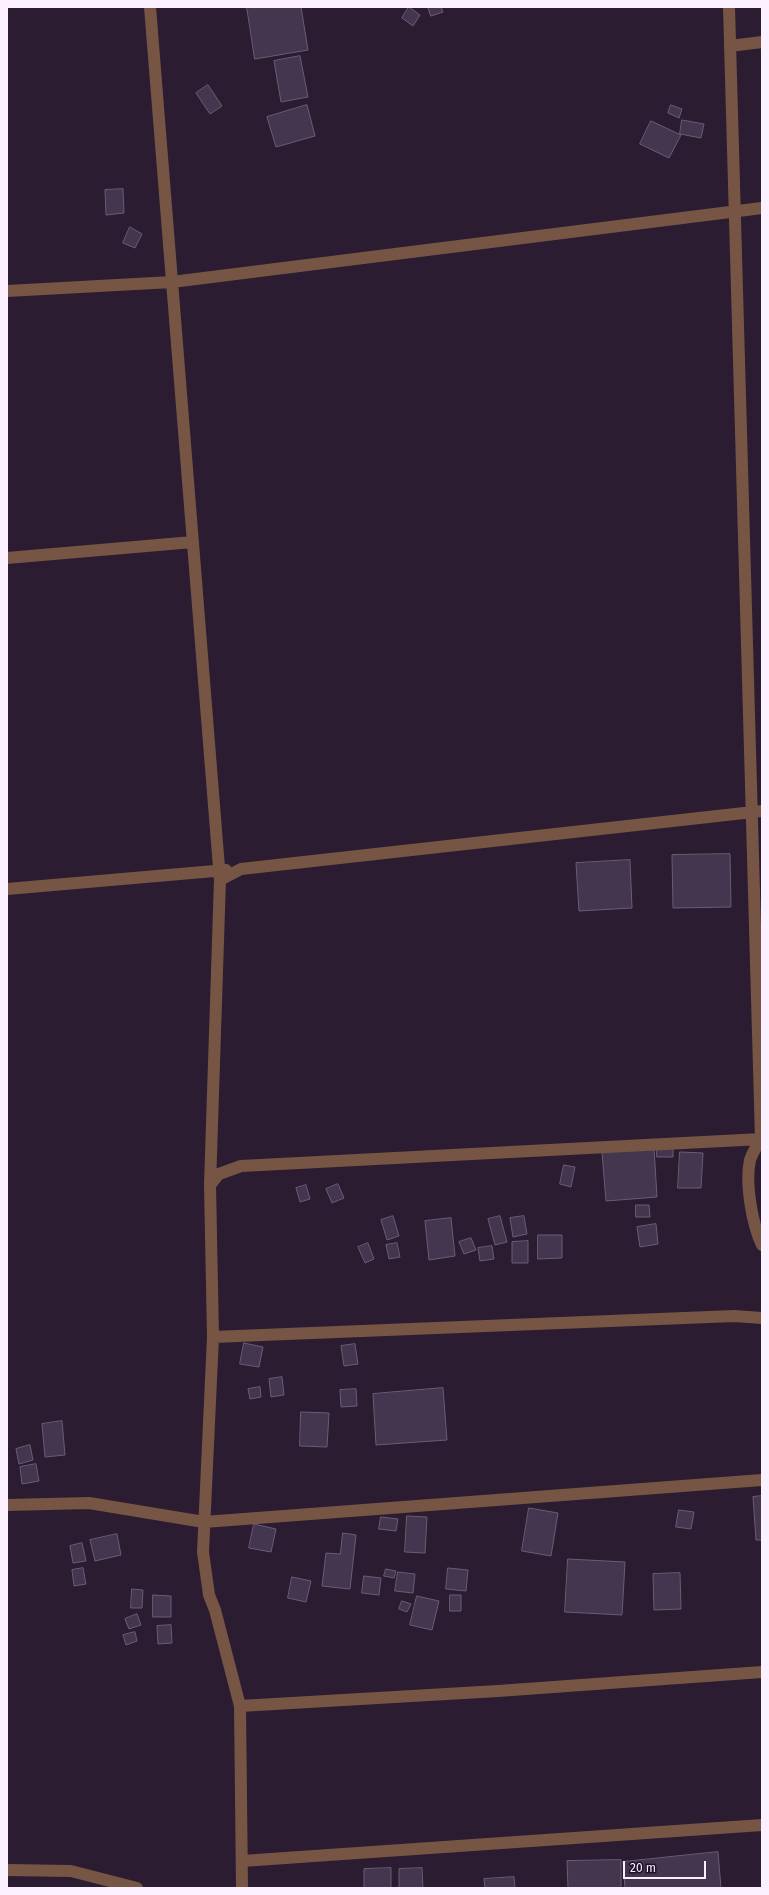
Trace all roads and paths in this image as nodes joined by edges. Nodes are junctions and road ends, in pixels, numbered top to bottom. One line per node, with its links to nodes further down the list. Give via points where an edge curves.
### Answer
1 (150, 7): 7 (street)
2 (729, 7): 4 (street)
3 (762, 42): 4 (street)
4 (730, 46): 6 (street)
5 (762, 208): 6 (street)
6 (735, 211): 7 (street); 11 (street)
7 (172, 282): 8 (street); 9 (street)
8 (7, 290)
9 (193, 542): 10 (street); 12 (street)
10 (7, 558)
11 (756, 812): 12 (street, via 241,869); 14 (street)
12 (220, 875): 13 (street); 16 (street)
13 (7, 889)
14 (758, 934): 15 (street)
15 (762, 1139): 16 (street, via 241,1166 219,1174); 17 (street, via 750,1160 749,1189 755,1230)
16 (210, 1186): 19 (street)
17 (762, 1245)
18 (762, 1318): 19 (street, via 734,1316)
19 (213, 1337): 22 (street)
20 (762, 1480): 22 (street)
21 (7, 1505): 22 (street, via 89,1503)
22 (204, 1522): 24 (street, via 203,1552 209,1595)
23 (762, 1672): 24 (street)
24 (240, 1706): 26 (street)
25 (762, 1825): 26 (street)
26 (242, 1860): 29 (street)
27 (7, 1870): 28 (street, via 71,1872)
28 (137, 1888)
29 (242, 1888)

